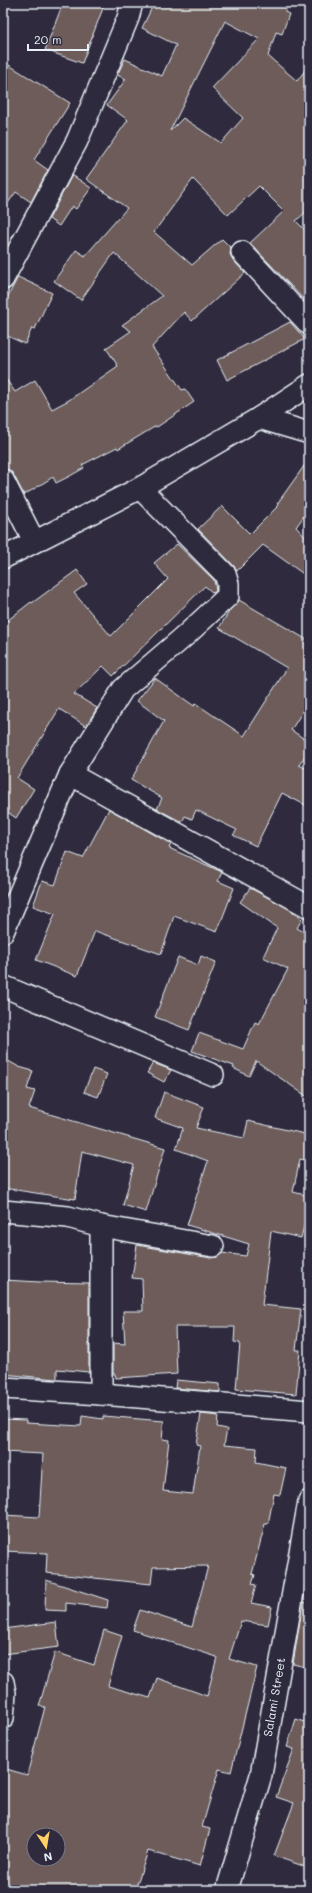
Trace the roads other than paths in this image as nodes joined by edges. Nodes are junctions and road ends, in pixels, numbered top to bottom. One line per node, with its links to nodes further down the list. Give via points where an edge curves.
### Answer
1 (132, 3): 3 (street, via 77,141)
2 (242, 252): 4 (street)
3 (3, 279)
4 (309, 324)
5 (309, 385): 6 (street)
6 (259, 418): 7 (street); 9 (street)
7 (309, 433)
8 (3, 480): 10 (street)
9 (140, 488): 10 (street); 12 (street, via 225,574 228,596 123,689)
10 (34, 541): 11 (street)
11 (3, 558)
12 (70, 774): 13 (street); 14 (street)
13 (309, 907)
14 (3, 932)
15 (3, 986): 16 (street)
16 (213, 1075)
17 (3, 1211): 18 (street, via 68,1217)
18 (101, 1226): 19 (street); 21 (street)
19 (213, 1246)
20 (3, 1388): 21 (street)
21 (101, 1394): 22 (street)
22 (309, 1411)
23 (309, 1501): 26 (street, Salami Street, via 261,1775)
24 (3, 1682): 25 (street)
25 (3, 1718)
26 (227, 1890)

